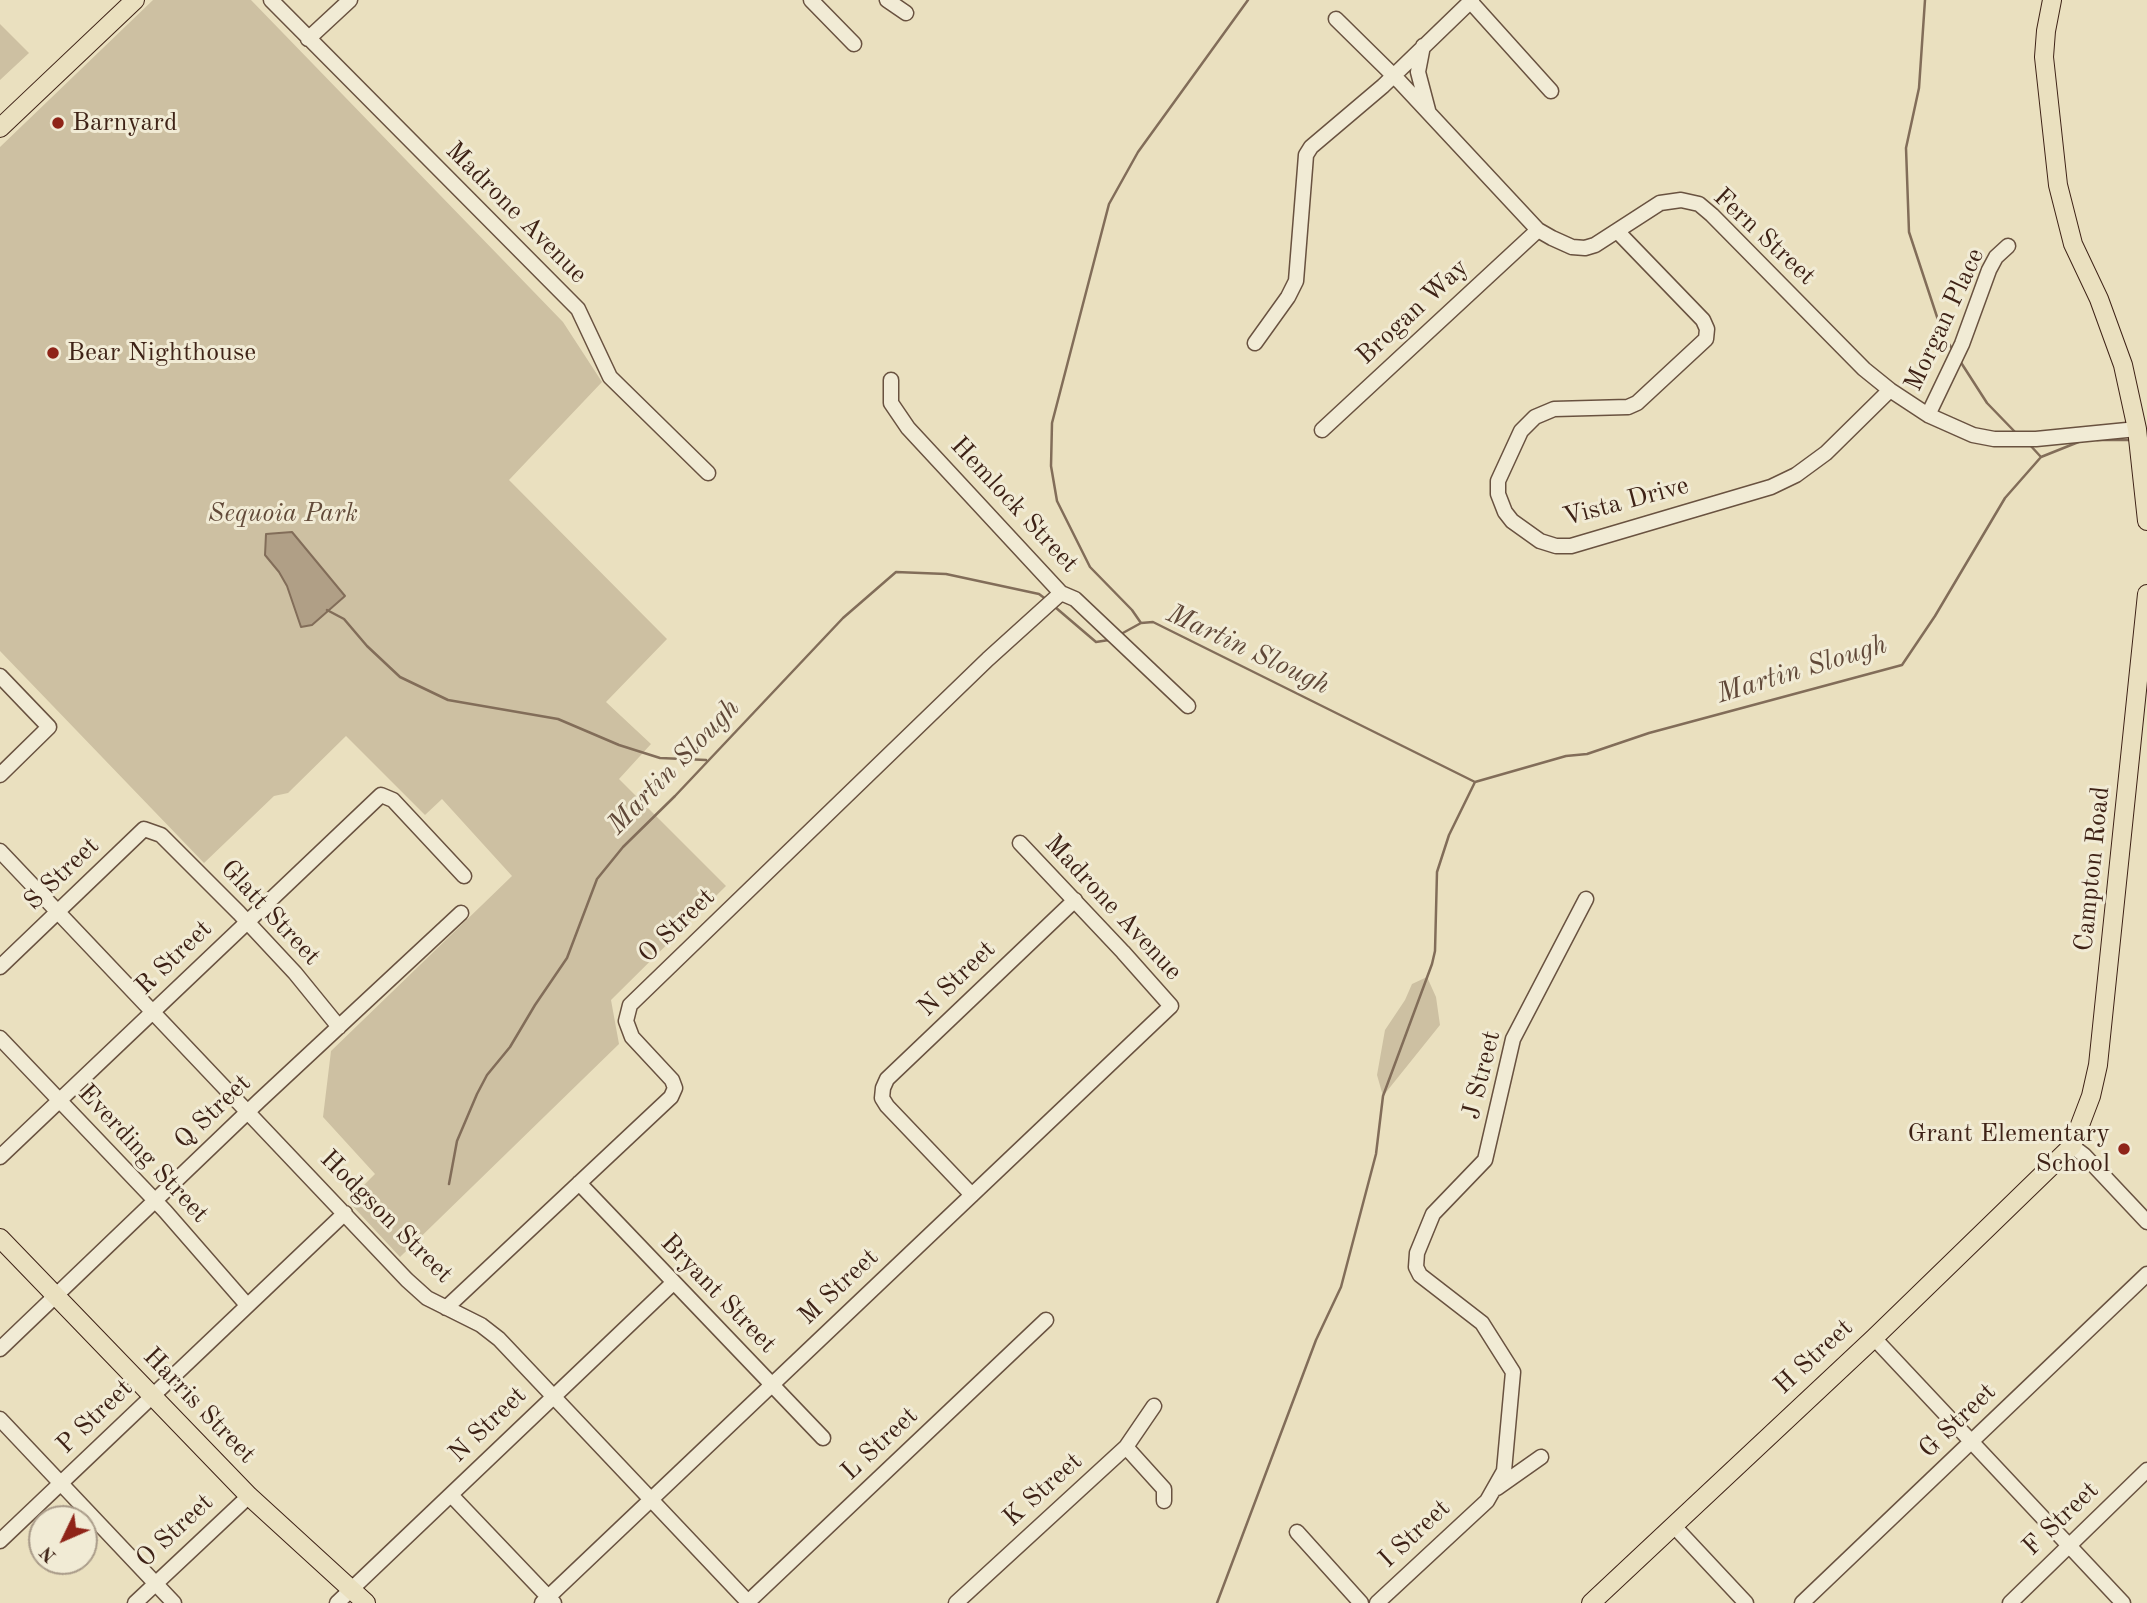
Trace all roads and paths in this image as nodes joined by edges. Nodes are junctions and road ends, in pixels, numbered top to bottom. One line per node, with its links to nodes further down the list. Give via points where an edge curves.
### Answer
1 (135, 0): 16 (main road)
2 (271, 0): 10 (street, Madrone Avenue)
3 (350, 0): 10 (street)
4 (811, 0): 11 (street)
5 (887, 0): 8 (street)
6 (2052, 0): 24 (main road, via 2044,57 2058,185 2073,244 2123,365)
7 (1471, 1): 12 (street); 14 (street)
8 (906, 13)
9 (1336, 19): 13 (street, Fern Street)
10 (309, 40): 26 (street, Madrone Avenue, via 578,309 610,377)
11 (854, 44)
12 (1423, 46): 13 (street); 15 (street, via 1418,72)
13 (1392, 75): 15 (street, Fern Street); 20 (street, via 1306,155 1296,281)
14 (1551, 91)
15 (1429, 114): 17 (street, Fern Street)
16 (0, 128)
17 (1538, 230): 18 (street, Fern Street, via 1561,243 1584,248); 25 (street, Brogan Way)
18 (1617, 231): 22 (street, Fern Street, via 1660,203 1681,200 1699,204); 22 (street, Vista Drive, via 1703,320 1706,339 1637,403 1554,408 1521,431 1498,481 1498,494 1512,521 1540,541 1571,546 1796,475 1826,453)
19 (2008, 246): 23 (street, Morgan Place, via 1989,270 1962,344)
20 (1255, 343)
21 (891, 380): 28 (street, Hemlock Street, via 891,404 908,428)
22 (1890, 390): 23 (street, Fern Street)
23 (1928, 415): 24 (street, Fern Street, via 1994,439)
24 (2137, 429): 27 (main road)
25 (1322, 430)
26 (708, 473)
27 (2147, 521)
28 (1061, 593): 31 (street, Hemlock Street, via 1074,599); 51 (street, O Street, via 630,1005 626,1021 632,1037 675,1088 671,1097)
29 (2147, 594): 49 (main road, Campton Road, via 2098,1065)
30 (0, 676): 32 (street, via 49,727)
31 (1188, 706)
32 (0, 775)
33 (161, 835): 39 (street, S Street, via 144,828); 41 (street, Glatt Street)
34 (1020, 843): 38 (street, Madrone Avenue)
35 (0, 851): 39 (street, Hodgson Street)
36 (464, 876): 41 (street, R Street, via 393,800 381,795)
37 (1586, 899): 76 (street, J Street, via 1513,1039 1485,1160 1433,1213 1416,1253 1420,1275 1482,1323 1513,1372 1504,1471)
38 (1075, 900): 43 (street, Madrone Avenue); 52 (street, N Street, via 887,1079 882,1098)
39 (58, 911): 42 (street, S Street); 44 (street, Hodgson Street)
40 (461, 913): 45 (street, Q Street)
41 (247, 922): 44 (street, R Street); 45 (street, Glatt Street)
42 (0, 967)
43 (1171, 1006): 52 (street, M Street)
44 (152, 1012): 47 (street, R Street); 48 (street, Hodgson Street)
45 (339, 1027): 48 (street, Q Street)
46 (0, 1038): 47 (street, Everding Street)
47 (58, 1100): 50 (street, R Street); 53 (street, Everding Street)
48 (248, 1111): 53 (street, Q Street); 54 (street, Hodgson Street)
49 (2072, 1146): 55 (street); 63 (main road, H Street)
50 (0, 1157)
51 (579, 1182): 58 (street, Bryant Street); 61 (street, O Street)
52 (972, 1195): 65 (street, M Street)
53 (156, 1200): 59 (street, Q Street); 60 (street, Everding Street)
54 (345, 1213): 60 (street, P Street); 61 (street, Hodgson Street, via 420,1292)
55 (2147, 1222)
56 (0, 1238): 59 (main road, Harris Street)
57 (2147, 1274): 71 (street, G Street)
58 (673, 1283): 65 (street, Bryant Street); 67 (street, N Street)
59 (57, 1297): 64 (street, Q Street); 66 (main road, Harris Street)
60 (247, 1305): 66 (street, P Street)
61 (446, 1308): 67 (street, Hodgson Street, via 499,1339)
62 (1046, 1320): 92 (street, L Street)
63 (1874, 1338): 71 (street); 81 (main road, H Street)
64 (0, 1349)
65 (771, 1385): 70 (street, Bryant Street); 79 (street, M Street)
66 (153, 1396): 75 (street, P Street); 78 (main road, Harris Street)
67 (553, 1397): 77 (street, N Street); 79 (street, Hodgson Street)
68 (1154, 1406): 72 (street, K Street)
69 (0, 1419): 75 (street)
70 (823, 1438)
71 (1971, 1442): 84 (street); 98 (street, G Street)
72 (1126, 1447): 80 (street, via 1164,1489); 93 (street, K Street)
73 (1541, 1457): 76 (street)
74 (2147, 1471): 84 (street, F Street)
75 (61, 1484): 83 (street, P Street); 85 (street)
76 (1496, 1488): 95 (street, I Street)
77 (451, 1495): 86 (street, N Street); 87 (street)
78 (249, 1496): 85 (street, O Street); 86 (main road, Harris Street)
79 (650, 1501): 87 (street, M Street); 92 (street, Hodgson Street)
80 (1164, 1501)
81 (1672, 1525): 96 (main road, H Street); 97 (street)
82 (1297, 1532): 94 (street)
83 (0, 1541)
84 (2070, 1545): 99 (street, F Street); 100 (street)
85 (155, 1583): 88 (street, O Street); 89 (street)
86 (352, 1589): 90 (street, N Street); 91 (main road, Harris Street)
87 (548, 1601)
88 (135, 1603)
89 (174, 1603)
90 (337, 1603)
91 (366, 1603)
92 (748, 1603)
93 (956, 1603)
94 (1361, 1603)
95 (1377, 1603)
96 (1591, 1603)
97 (1746, 1603)
98 (1802, 1603)
99 (2010, 1603)
100 (2123, 1603)

